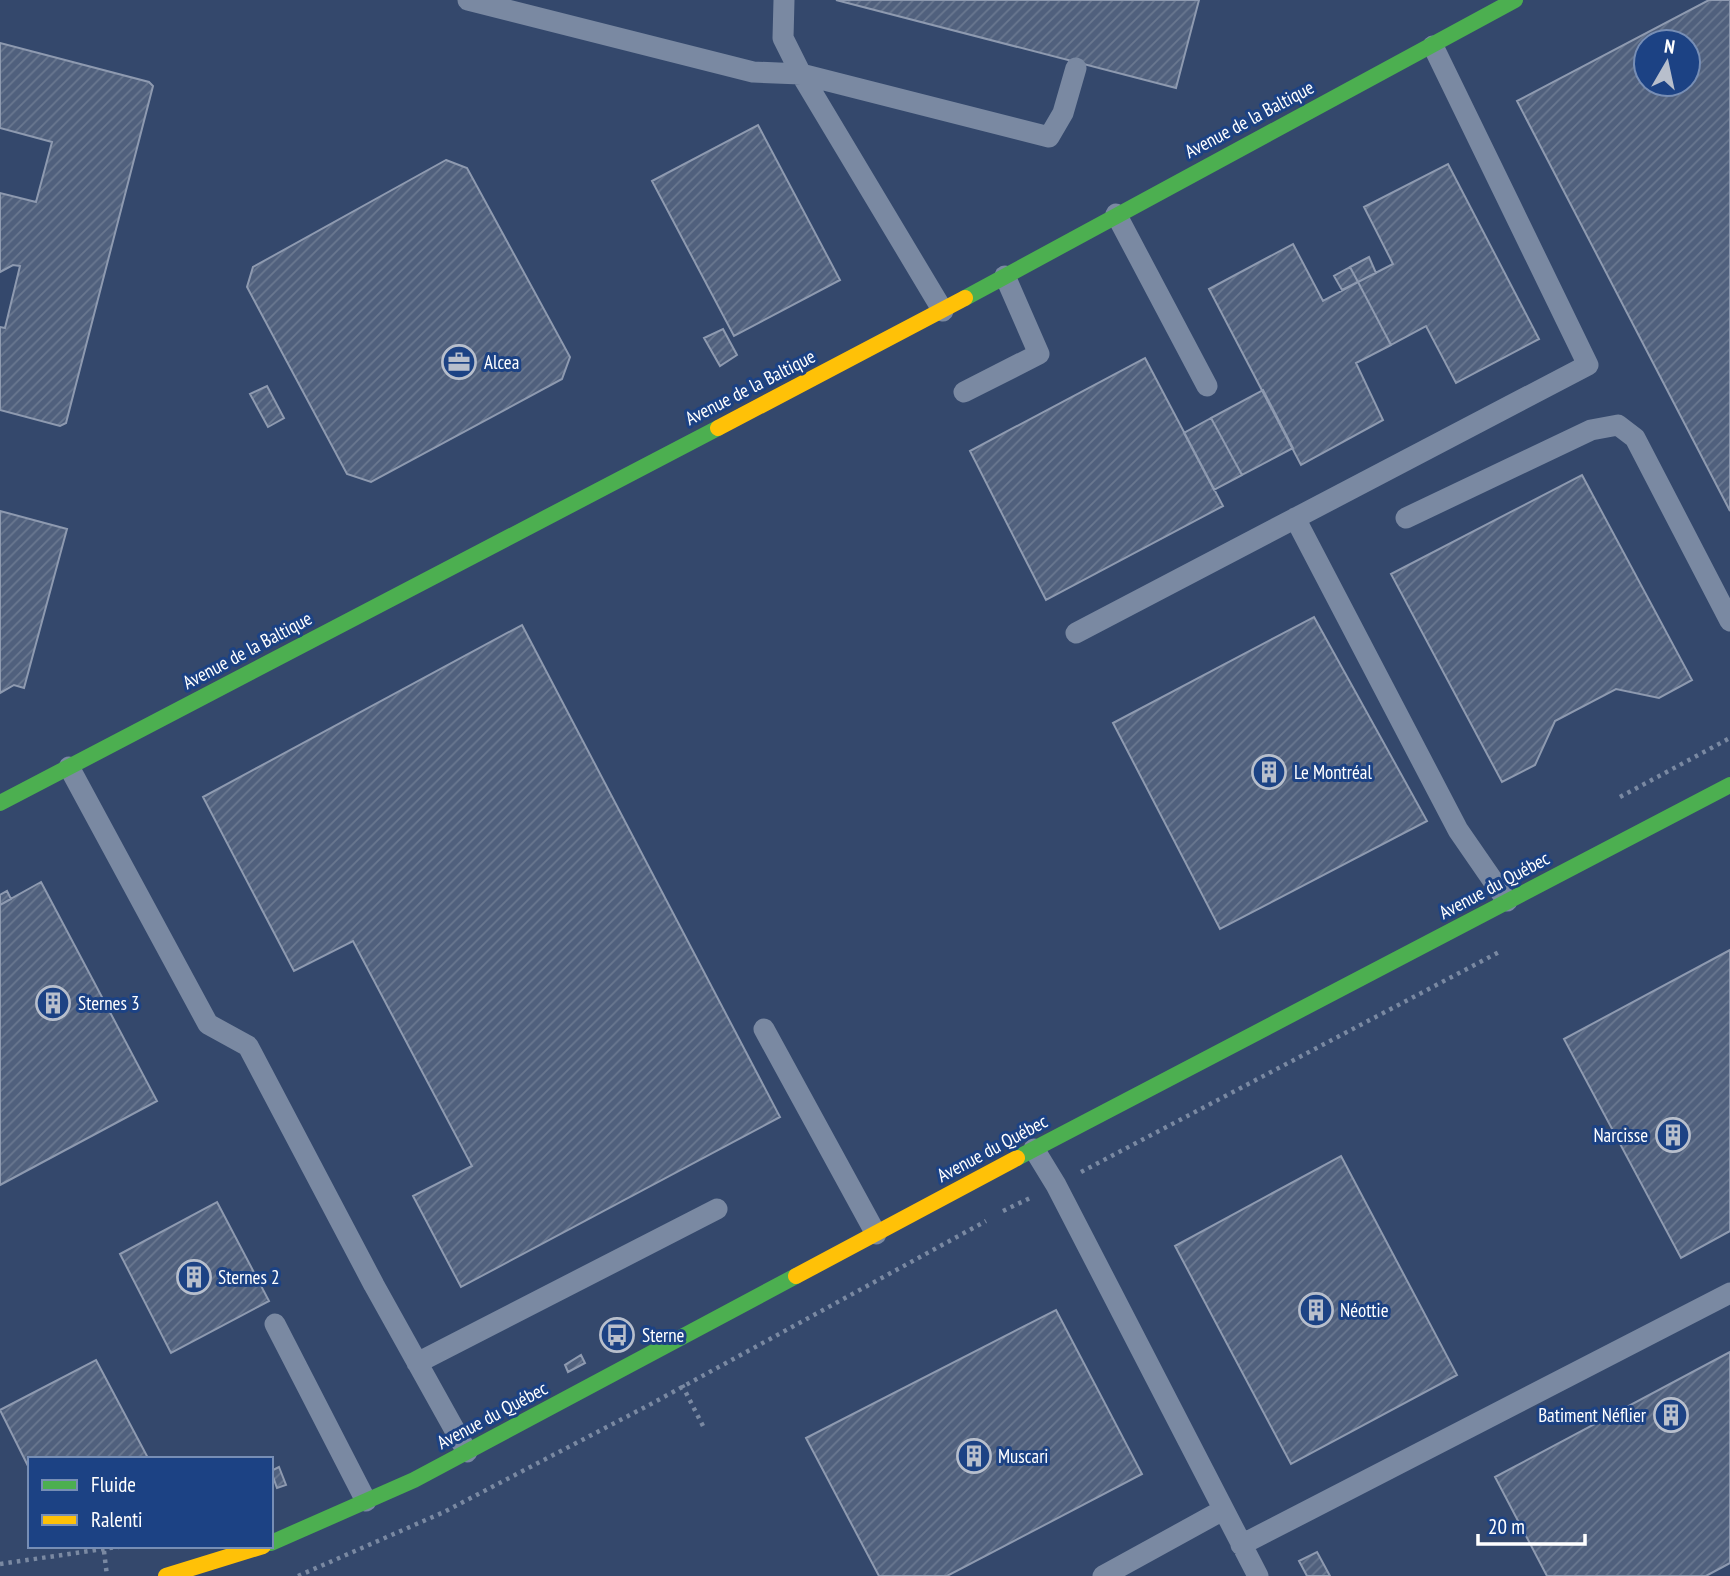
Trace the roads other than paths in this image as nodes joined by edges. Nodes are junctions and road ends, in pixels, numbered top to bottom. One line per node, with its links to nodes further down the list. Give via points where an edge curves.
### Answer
1 (468, 0): 6 (lane, via 753,72)
2 (784, 0): 6 (lane, via 783,38)
3 (1515, 0): 4 (street, Avenue de la Baltique)
4 (1433, 46): 7 (street, Avenue de la Baltique); 13 (lane, via 1588,365)
5 (1076, 68): 6 (lane, via 1063,113 1049,137)
6 (801, 74): 9 (lane)
7 (1116, 214): 8 (street, Avenue de la Baltique); 10 (lane)
8 (1005, 276): 9 (street, Avenue de la Baltique); 11 (lane, via 1039,354)
9 (943, 311): 16 (street, Avenue de la Baltique)
10 (1207, 386)
11 (964, 392)
12 (1406, 517): 14 (lane, via 1591,430 1618,425 1635,438)
13 (1295, 518): 15 (lane); 19 (lane, via 1458,830)
14 (1730, 621)
15 (1076, 633)
16 (69, 767): 18 (street, Avenue de la Baltique); 26 (lane, via 208,1024 248,1046)
17 (1730, 785): 19 (street, Avenue du Québec)
18 (0, 803)
19 (1507, 901): 21 (street, Avenue du Québec)
20 (764, 1029): 23 (lane)
21 (1034, 1149): 23 (street, Avenue du Québec); 29 (lane)
22 (717, 1209): 26 (lane)
23 (876, 1234): 27 (street, Avenue du Québec)
24 (1730, 1293): 31 (lane)
25 (275, 1324): 28 (lane)
26 (417, 1363): 27 (lane)
27 (467, 1452): 28 (street, Avenue du Québec)
28 (366, 1501): 30 (street, Avenue du Québec)
29 (1223, 1510): 31 (lane); 34 (lane)
30 (273, 1542)
31 (1241, 1545): 35 (lane)
32 (257, 1548): 33 (street)
33 (166, 1576)
34 (1103, 1576)
35 (1258, 1576)

